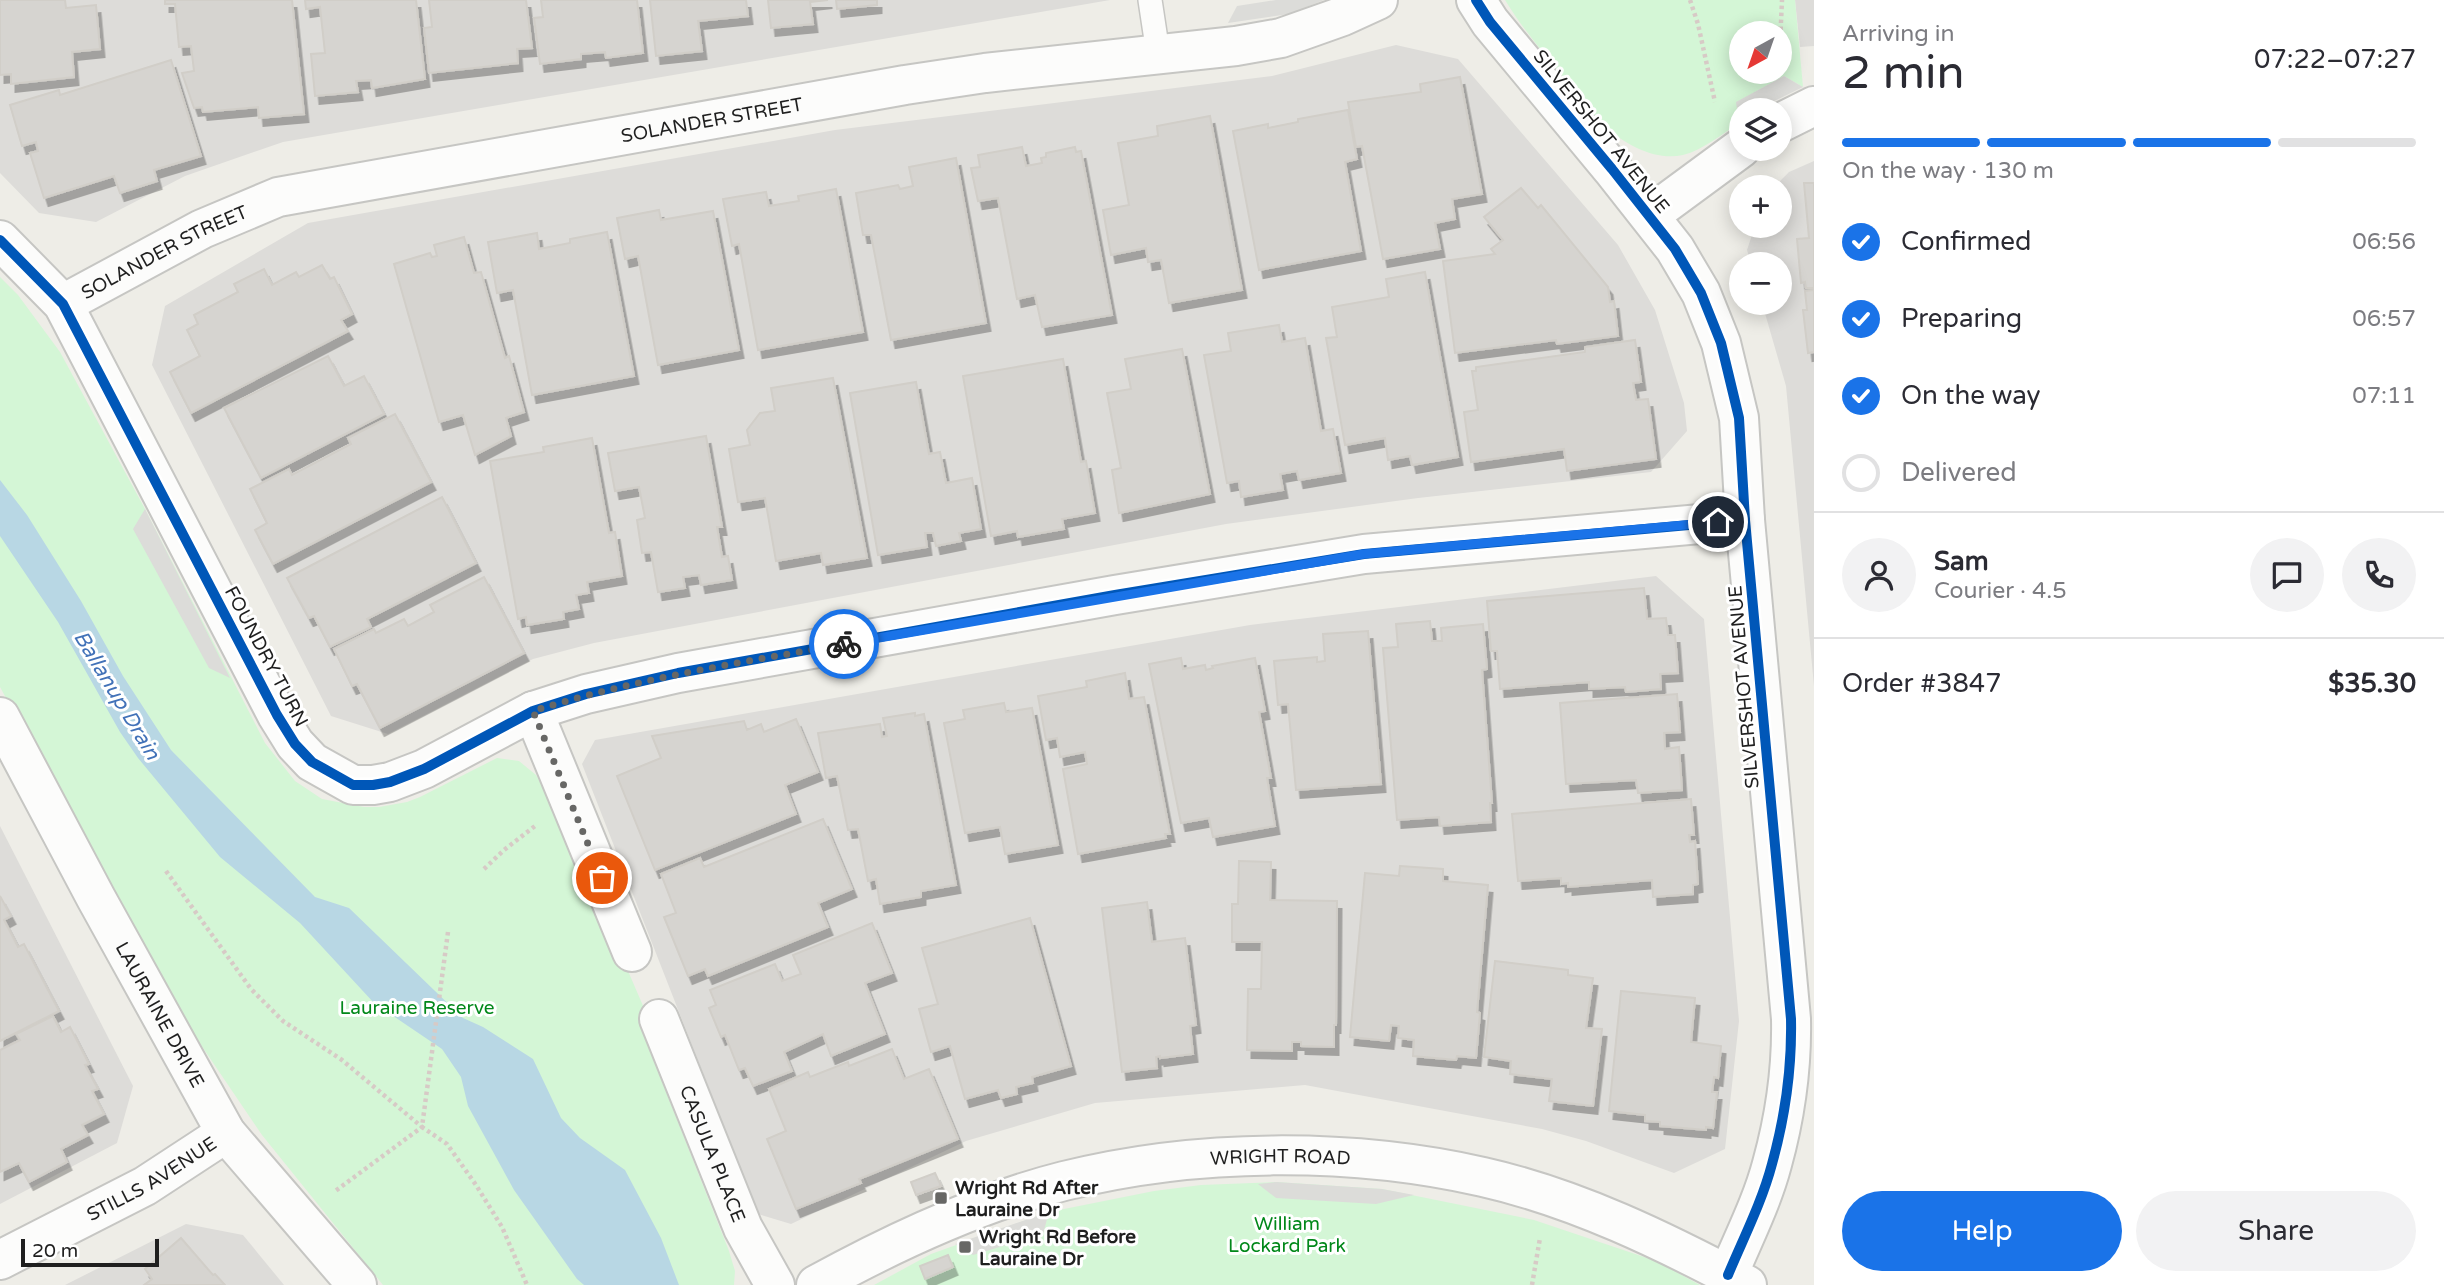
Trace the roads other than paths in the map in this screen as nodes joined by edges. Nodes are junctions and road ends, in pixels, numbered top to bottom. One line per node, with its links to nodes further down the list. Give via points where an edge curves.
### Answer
1 (1150, 0): 4 (lane)
2 (1378, 0): 4 (street, SOLANDER STREET, via 1281,38)
3 (1476, 0): 8 (street, SILVERSHOT AVENUE)
4 (1158, 53): 10 (street, SOLANDER STREET, via 905,85 278,197 202,229)
5 (1814, 106): 6 (street)
6 (1792, 117)
7 (1729, 157): 8 (street)
8 (1650, 215): 11 (street, SILVERSHOT AVENUE, via 1701,293 1721,343 1740,418)
9 (0, 240): 10 (street, FOUNDRY TURN)
10 (63, 304): 12 (street, FOUNDRY TURN, via 277,715 312,762 353,785 390,782)
11 (1745, 520): 12 (street, FOUNDRY TURN, via 1364,554 678,673); 18 (street, SILVERSHOT AVENUE, via 1791,1054 1772,1166)
12 (533, 711): 14 (street)
13 (0, 717): 16 (street, LAURAINE DRIVE)
14 (632, 953)
15 (659, 1018): 20 (street, CASULA PLACE, via 743,1228)
16 (226, 1133): 17 (street, STILLS AVENUE, via 145,1186); 19 (street, LAURAINE DRIVE)
17 (0, 1260)
18 (1737, 1280): 21 (street, WRIGHT ROAD, via 1630,1227 1486,1177 1419,1164 1241,1156 1121,1169 1052,1184 948,1221)
19 (358, 1285)
20 (775, 1285)
21 (816, 1285)

